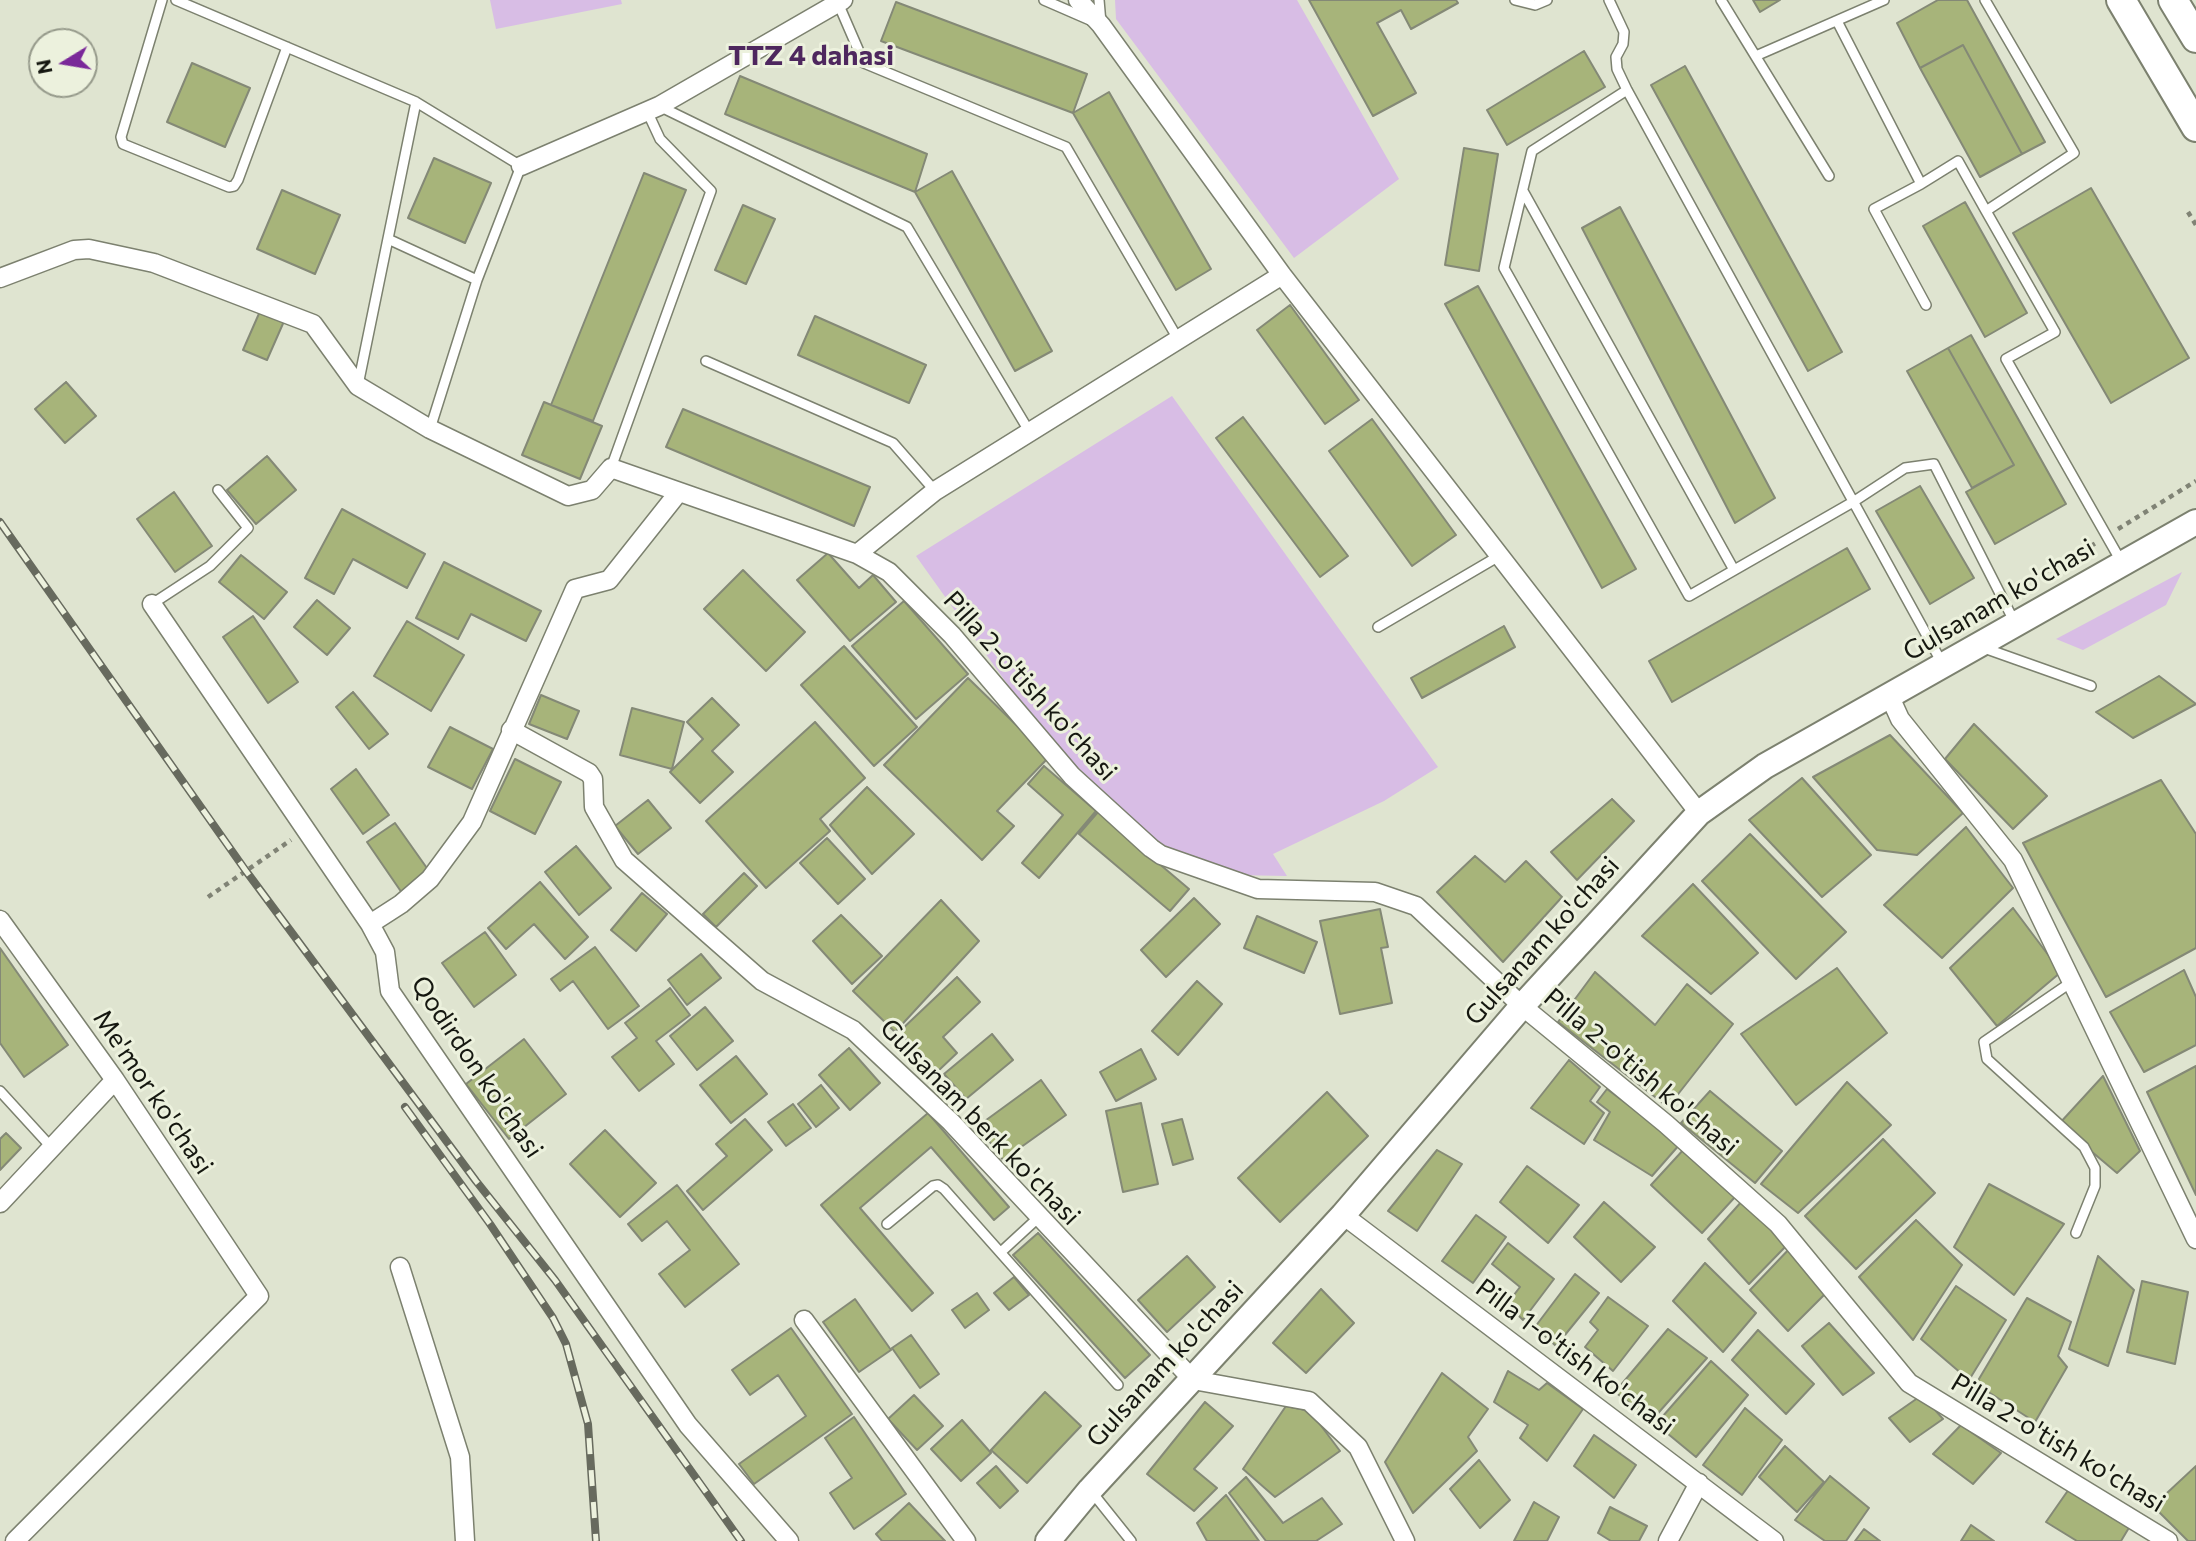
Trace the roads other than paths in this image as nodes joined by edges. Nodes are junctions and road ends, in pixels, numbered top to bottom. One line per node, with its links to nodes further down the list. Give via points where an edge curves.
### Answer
1 (162, 0): 18 (lane, via 121,137 123,144 229,187 238,180)
2 (176, 0): 18 (lane)
3 (1044, 0): 16 (lane)
4 (1078, 0): 16 (street)
5 (1099, 0): 16 (lane)
6 (1515, 0): 7 (lane, via 1535,5)
7 (1547, 0)
8 (1609, 0): 20 (lane, via 1624,32 1616,57)
9 (1721, 0): 19 (lane)
10 (1884, 0): 15 (lane)
11 (1985, 0): 28 (lane, via 2074,153)
12 (2121, 0): 23 (main road)
13 (2173, 0): 17 (main road)
14 (841, 1): 22 (street); 34 (lane, via 864,63 1066,147)
15 (1837, 21): 19 (lane); 26 (lane)
16 (1101, 25): 30 (street)
17 (2196, 38)
18 (287, 47): 21 (lane)
19 (1758, 55): 25 (lane)
20 (1627, 90): 27 (lane, via 1532,151); 43 (lane)
21 (416, 102): 24 (lane); 29 (lane)
22 (653, 108): 24 (street); 38 (lane, via 907,227); 39 (lane, via 660,139 711,191)
23 (2196, 127)
24 (521, 166): 32 (lane)
25 (1829, 176)
26 (1921, 184): 28 (lane, via 1958,161); 33 (lane, via 1874,209)
27 (1522, 191): 48 (lane); 48 (lane, via 1504,268 1689,596)
28 (1986, 211): 47 (lane, via 2055,332 2006,359)
29 (388, 239): 32 (lane); 36 (lane)
30 (1282, 275): 34 (street); 46 (street)
31 (0, 278): 36 (street, via 74,250 154,263 313,324)
32 (477, 280): 37 (lane)
33 (1926, 304)
34 (1178, 339): 38 (street)
35 (706, 361): 41 (lane, via 893,443)
36 (358, 386): 37 (street)
37 (430, 429): 39 (street, via 568,496 592,489)
38 (1029, 430): 41 (street)
39 (611, 468): 42 (street, Pilla 2-o'tish ko'chasi)
40 (218, 491): 49 (lane, via 248,528 210,566)
41 (935, 491): 45 (street)
42 (678, 494): 45 (street, Pilla 2-o'tish ko'chasi); 56 (street, via 610,580 575,589)
43 (1853, 502): 48 (lane); 50 (lane, via 1905,468 1934,464); 53 (lane)
44 (2196, 522): 47 (main road, Gulsanam ko'chasi)
45 (857, 554): 61 (street, Pilla 2-o'tish ko'chasi, via 889,572 952,635 1072,776 1161,855 1258,889 1376,892 1416,906)
46 (1499, 555): 51 (lane); 57 (street)
47 (2123, 564): 50 (main road, Gulsanam ko'chasi)
48 (1734, 570)
49 (152, 604): 59 (street, Qodirdon ko'chasi)
50 (2016, 625): 52 (main road, Gulsanam ko'chasi)
51 (1378, 627)
52 (1979, 646): 53 (main road, Gulsanam ko'chasi); 54 (lane)
53 (1944, 666): 55 (main road, Gulsanam ko'chasi)
54 (2091, 686)
55 (1890, 697): 57 (main road, Gulsanam ko'chasi, via 1765,766); 60 (street, via 1900,719 2013,860)
56 (511, 730): 59 (street, via 489,788 452,852 414,894); 67 (street, Gulsanam berk ko'chasi, via 589,773 594,807 607,833 647,884 762,981 853,1030 951,1122)
57 (1699, 813): 61 (main road, Gulsanam ko'chasi)
58 (0, 920): 62 (street, Me'mor ko'chasi)
59 (370, 924): 81 (street, Qodirdon ko'chasi, via 385,952 390,990 688,1425)
60 (2073, 981): 69 (lane, via 1984,1042 1987,1059 2084,1147 2095,1168 2095,1186); 70 (street)
61 (1522, 1006): 66 (main road, Gulsanam ko'chasi); 78 (street, Pilla 2-o'tish ko'chasi, via 1667,1124 1778,1224 1909,1383)
62 (115, 1080): 64 (street); 79 (street, Me'mor ko'chasi, via 259,1296)
63 (0, 1091): 64 (lane)
64 (52, 1148): 65 (street)
65 (0, 1203)
66 (1343, 1215): 74 (main road, Gulsanam ko'chasi); 76 (street, Pilla 1-o'tish ko'chasi)
67 (1039, 1217): 71 (lane); 74 (street, Gulsanam berk ko'chasi)
68 (887, 1224): 71 (lane, via 938,1185)
69 (2076, 1233)
70 (2196, 1238)
71 (1001, 1252): 75 (lane)
72 (400, 1267): 80 (street, via 460,1457)
73 (804, 1320): 82 (street)
74 (1193, 1380): 77 (main road, Gulsanam ko'chasi); 85 (street, via 1309,1401 1358,1447)
75 (1118, 1385)
76 (1699, 1483): 86 (street); 87 (street, Pilla 1-o'tish ko'chasi)
77 (1090, 1490): 83 (main road, Gulsanam ko'chasi); 84 (lane)
78 (2139, 1533): 88 (street, Pilla 2-o'tish ko'chasi)
79 (15, 1541)
80 (465, 1541)
81 (789, 1541)
82 (966, 1541)
83 (1048, 1541)
84 (1131, 1541)
85 (1405, 1541)
86 (1668, 1541)
87 (1774, 1541)
88 (2168, 1541)

